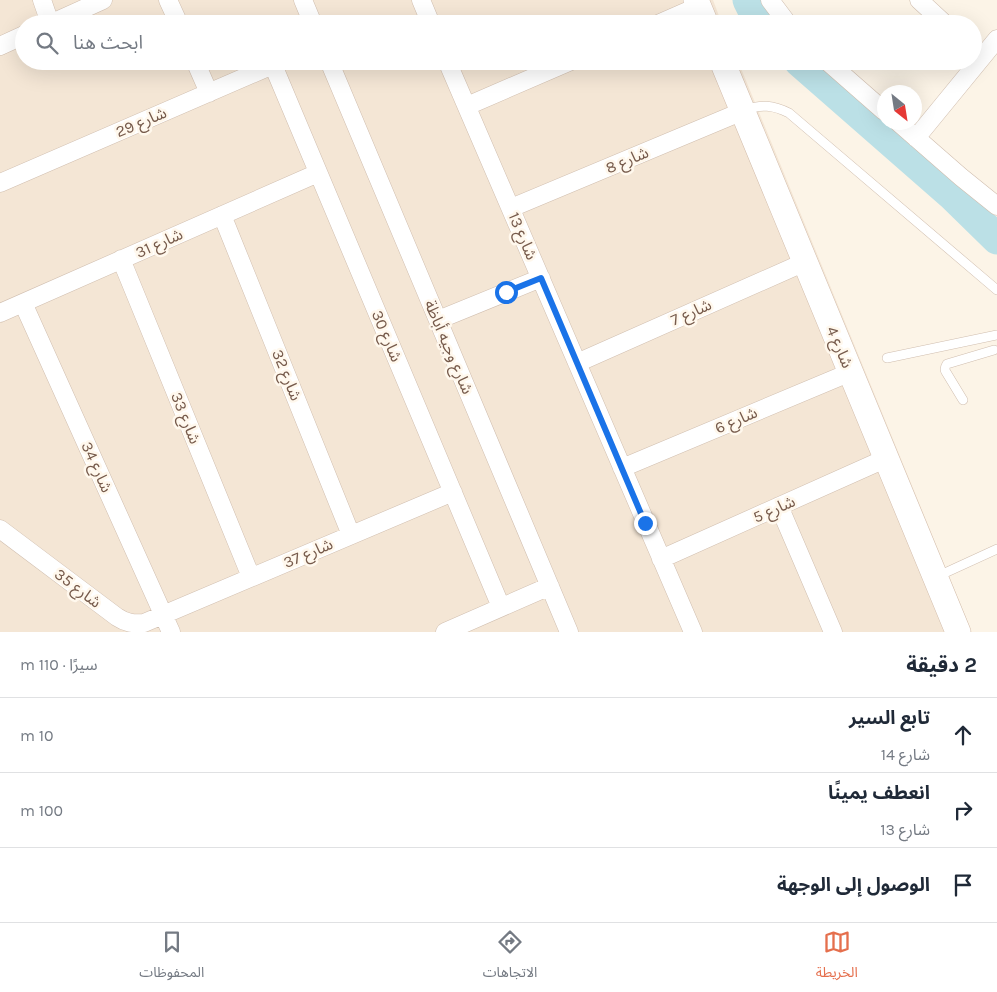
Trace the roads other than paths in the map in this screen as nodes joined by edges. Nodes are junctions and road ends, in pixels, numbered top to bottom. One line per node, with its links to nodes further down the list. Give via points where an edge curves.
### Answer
1 (42, 0): 9 (street)
2 (104, 0): 10 (street)
3 (168, 0): 11 (street)
4 (303, 0): 12 (street)
5 (770, 0): 15 (street)
6 (920, 0): 16 (street)
7 (427, 2): 13 (street)
8 (700, 10): 14 (street)
9 (47, 15)
10 (70, 15)
11 (175, 15)
12 (309, 15)
13 (429, 15)
14 (685, 15)
15 (781, 15)
16 (936, 15)
17 (15, 39): 19 (street)
18 (997, 39): 20 (street)
19 (0, 46)
20 (982, 50)
21 (199, 70): 30 (street)
22 (261, 70): 30 (street, شارع 29)
23 (280, 70): 36 (street, شارع 30)
24 (333, 70): 47 (street, شارع وجيه أباظة)
25 (452, 70): 32 (street, شارع 13)
26 (550, 70): 32 (street)
27 (726, 70): 33 (street, شارع 4)
28 (837, 70): 31 (street)
29 (965, 70): 35 (street)
30 (209, 93): 37 (street, شارع 29)
31 (877, 105)
32 (467, 106): 39 (street, شارع 13)
33 (742, 111): 39 (street, شارع 8); 42 (street, شارع 4); 44 (lane, via 766,106 789,113)
34 (907, 130): 35 (street)
35 (916, 138): 38 (street)
36 (318, 173): 40 (street, شارع 31); 58 (street, شارع 30)
37 (0, 183)
38 (997, 206)
39 (510, 208): 43 (street, شارع 13)
40 (222, 215): 41 (street, شارع 31); 61 (street, شارع 32)
41 (122, 259): 45 (street, شارع 31); 64 (street, شارع 33)
42 (805, 262): 53 (street, شارع 7); 54 (street, شارع 4)
43 (541, 278): 47 (street); 53 (street, شارع 13)
44 (997, 290)
45 (23, 303): 46 (street, شارع 31); 68 (street, شارع 34)
46 (0, 313)
47 (438, 320): 66 (street, شارع وجيه أباظة)
48 (997, 336): 49 (lane)
49 (951, 345): 51 (lane); 52 (lane)
50 (994, 350): 52 (lane)
51 (887, 358)
52 (954, 362): 55 (lane, via 944,369)
53 (577, 363): 57 (street, شارع 13)
54 (851, 372): 56 (street, شارع 4); 57 (street, شارع 6)
55 (963, 400)
56 (886, 458): 59 (street, شارع 5); 65 (street, شارع 4)
57 (622, 468): 63 (street, شارع 13)
58 (453, 492): 61 (street, شارع 37); 67 (street, شارع 30)
59 (779, 506): 63 (street, شارع 5); 73 (street)
60 (0, 529): 68 (street, شارع 35, via 125,622 144,623)
61 (351, 535): 64 (street, شارع 37)
62 (997, 549): 65 (lane)
63 (661, 560): 72 (street, شارع 13)
64 (251, 577): 68 (street, شارع 37)
65 (936, 577): 74 (street, شارع 4)
66 (550, 586): 67 (street); 71 (street, شارع وجيه أباظة)
67 (501, 607): 70 (street)
68 (163, 614): 69 (street, شارع 34)
69 (171, 632)
70 (445, 632)
71 (569, 632)
72 (693, 632)
73 (833, 632)
74 (958, 632)

